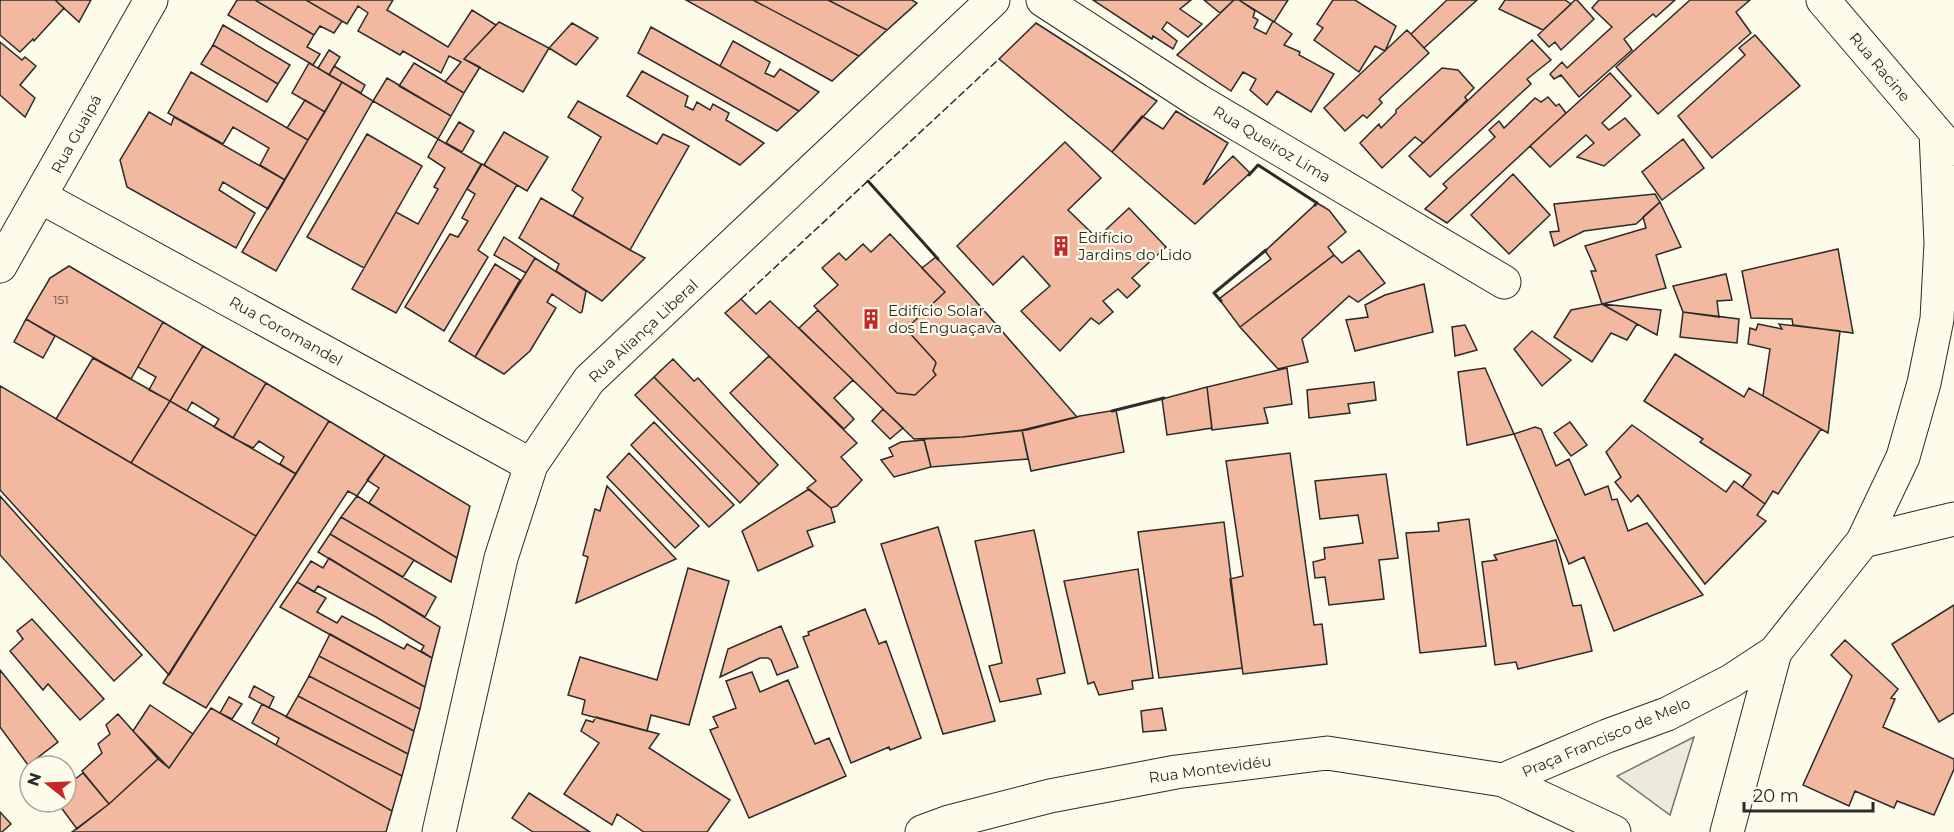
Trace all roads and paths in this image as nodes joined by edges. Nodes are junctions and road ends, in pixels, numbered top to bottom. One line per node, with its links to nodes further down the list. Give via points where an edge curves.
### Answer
1 (151, 0): 6 (street, Rua Guaipá)
2 (993, 0): 9 (street, Rua Aliança Liberal, via 589,380)
3 (1043, 0): 8 (street, Rua Queiroz Lima, via 1197,100)
4 (1823, 0): 5 (street, Rua Racine)
5 (1945, 144): 11 (street, via 1937,320 1924,383 1903,457)
6 (41, 197): 7 (street, Rua Guaipá); 9 (street, Rua Coromandel)
7 (0, 266)
8 (1504, 282)
9 (531, 465): 14 (street, Rua Aliança Liberal, via 501,558)
10 (1954, 519): 11 (street)
11 (1863, 541): 12 (street)
12 (1775, 652): 13 (street, Praça Francisco de Melo, via 1731,681 1667,714); 17 (street)
13 (1503, 780): 15 (street, Rua Montevidéu, via 1327,753 1176,772 1084,790); 16 (street, Praça Francisco de Melo)
14 (439, 832)
15 (922, 832)
16 (1614, 832)
17 (1727, 832)

